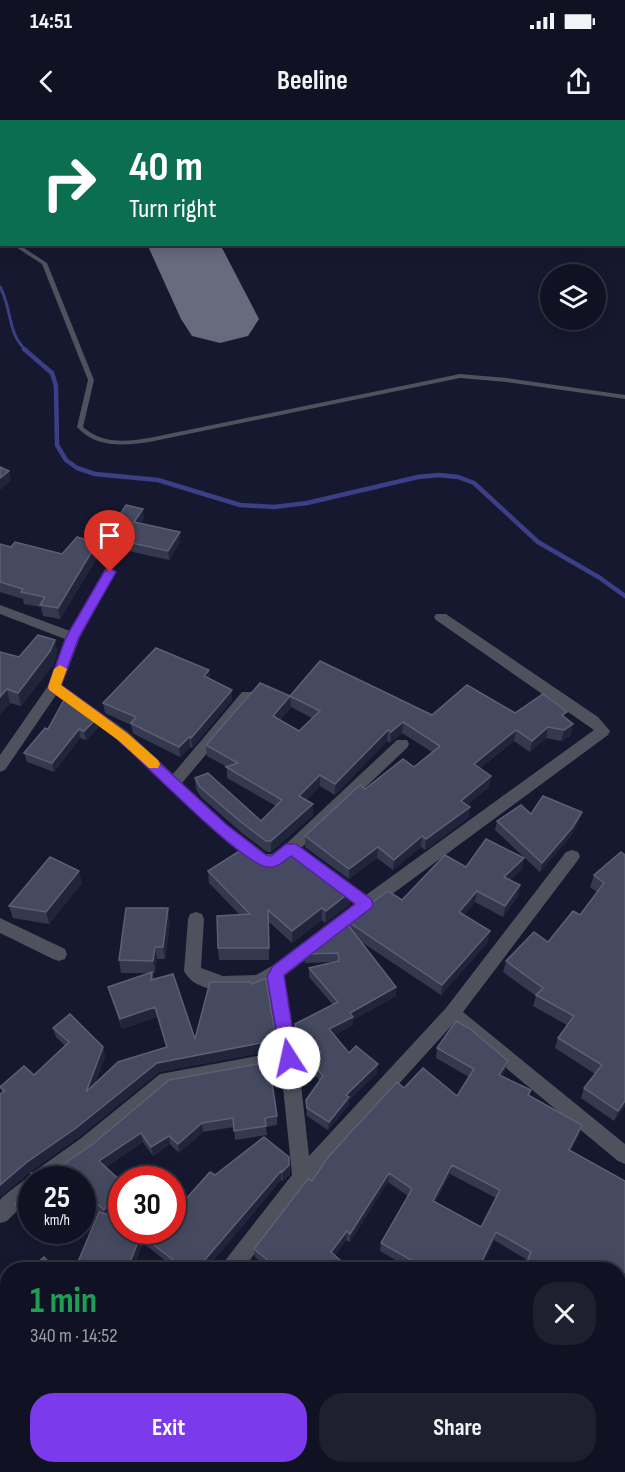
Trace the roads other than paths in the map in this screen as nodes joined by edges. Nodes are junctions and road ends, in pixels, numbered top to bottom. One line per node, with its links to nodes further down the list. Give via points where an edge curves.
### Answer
1 (16, 246): 2 (lane, via 44,263 91,380 80,427 85,434 100,440 149,440 460,376)
2 (625, 397)
3 (110, 572): 6 (street)
4 (0, 609): 6 (street)
5 (441, 617): 14 (street, via 603,731)
6 (73, 637): 7 (street)
7 (54, 687): 10 (street); 11 (street, via 123,736)
8 (247, 696): 11 (street)
9 (402, 744): 12 (street)
10 (0, 766)
11 (174, 782): 12 (street, via 222,829 261,859 274,861)
12 (291, 848): 14 (street)
13 (572, 856): 19 (street)
14 (366, 904): 18 (street)
15 (196, 919): 18 (street, via 192,971 200,979 229,984 258,981)
16 (0, 925): 17 (street)
17 (59, 954)
18 (278, 970): 20 (street, via 275,977)
19 (452, 1013): 21 (street); 23 (street)
20 (289, 1058): 22 (street, via 166,1080); 23 (street)
21 (625, 1155)
22 (57, 1166)
23 (303, 1176): 26 (street)
24 (18, 1194): 25 (street)
25 (0, 1214)
26 (236, 1262)

